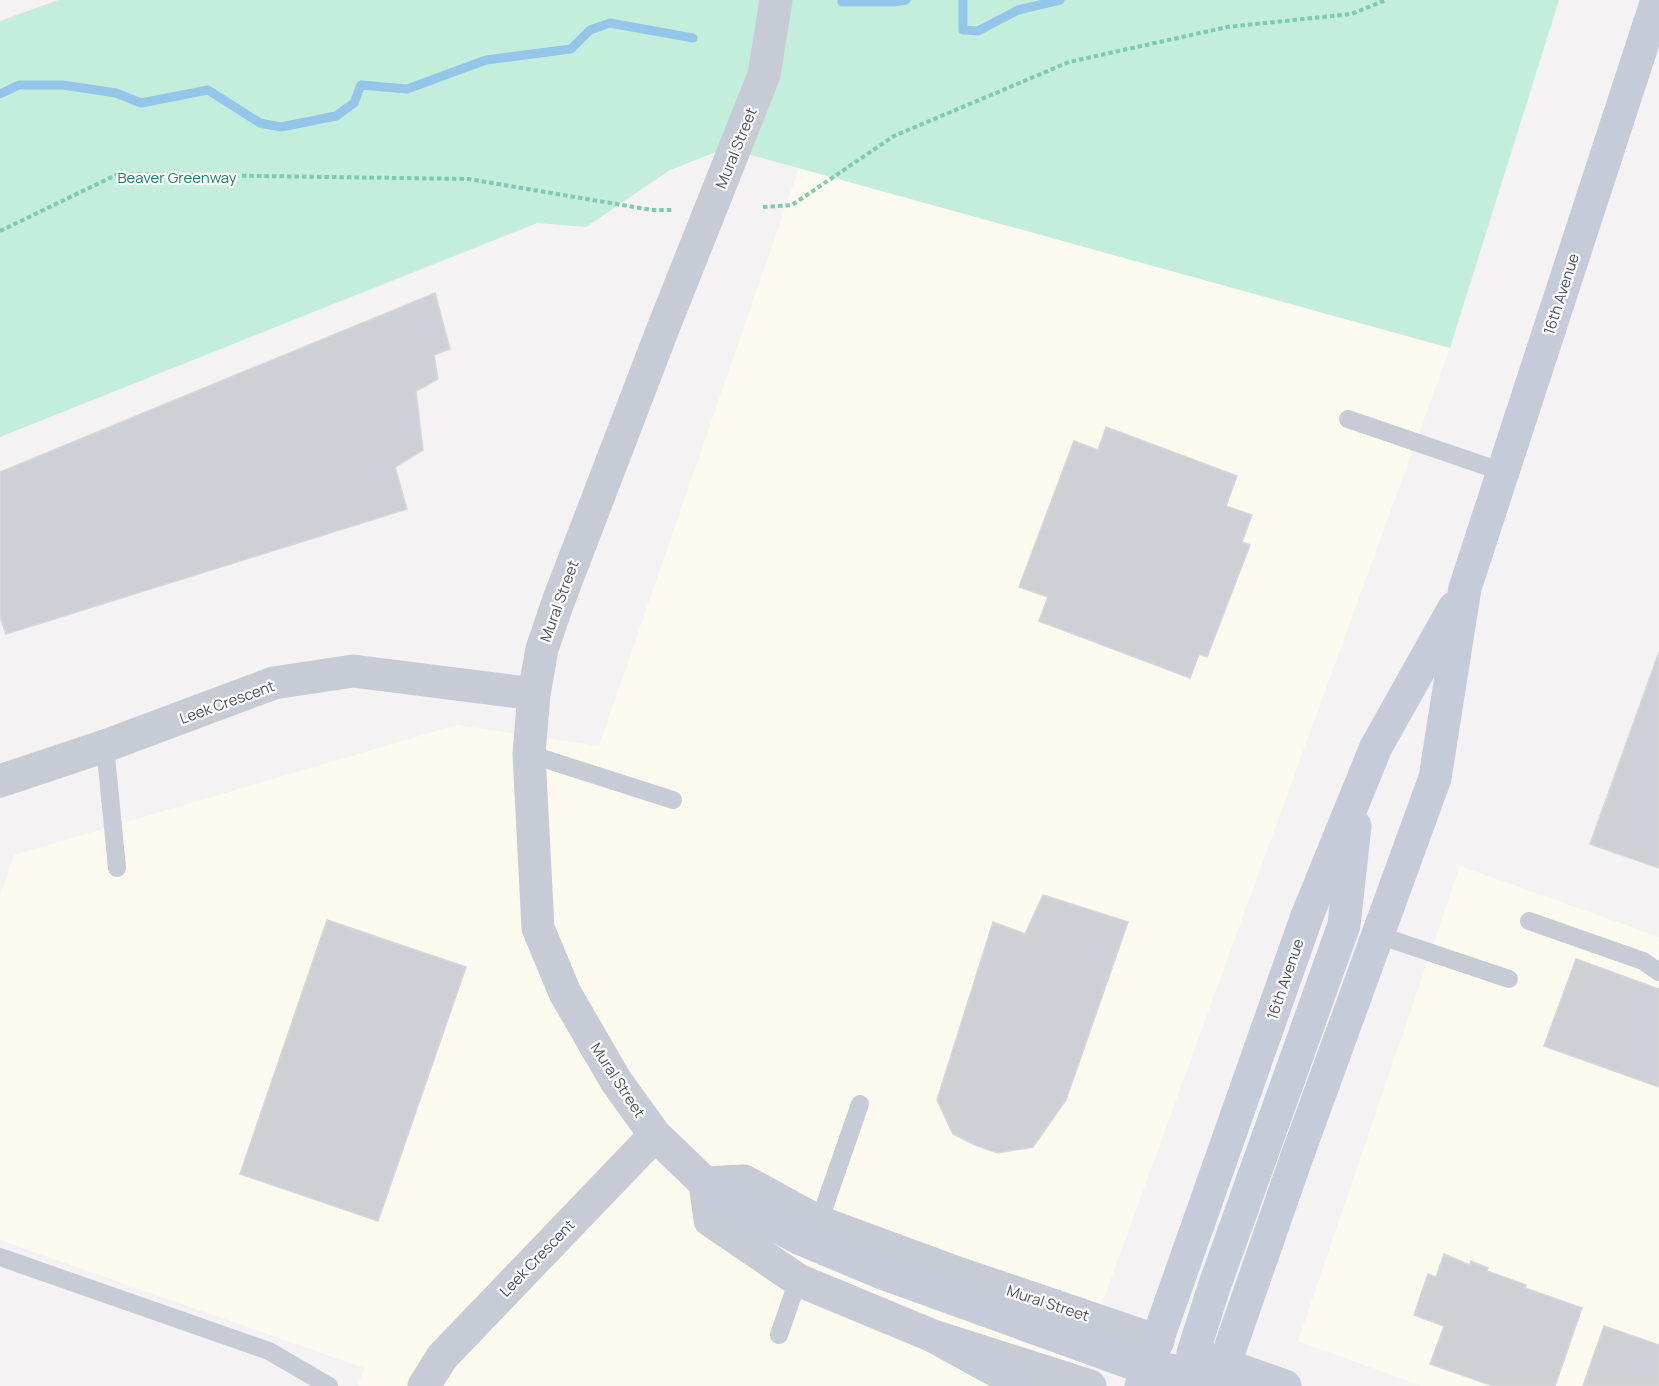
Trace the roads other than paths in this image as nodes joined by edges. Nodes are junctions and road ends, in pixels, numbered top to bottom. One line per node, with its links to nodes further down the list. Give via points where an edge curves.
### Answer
1 (776, 0): 6 (street, Mural Street, via 764,75 558,602 542,649)
2 (1657, 0): 4 (main road, 16th Avenue)
3 (1348, 419): 4 (lane)
4 (1503, 472): 5 (main road, 16th Avenue)
5 (1465, 588): 10 (main road, 16th Avenue, via 1376,747); 14 (main road, 16th Avenue, via 1436,778)
6 (534, 694): 7 (street, Leek Crescent, via 353,671 274,683); 8 (street, Mural Street)
7 (105, 746): 9 (street, Leek Crescent); 12 (lane)
8 (529, 754): 11 (lane); 19 (street, Mural Street, via 538,928 565,993 616,1081)
9 (0, 781)
10 (1360, 786): 26 (main road, 16th Avenue, via 1307,916); 27 (main road, via 1344,925 1214,1287)
11 (674, 800)
12 (117, 868)
13 (1529, 921): 15 (lane)
14 (1378, 935): 17 (lane); 28 (main road, 16th Avenue)
15 (1651, 962): 16 (lane)
16 (1659, 972)
17 (1509, 978)
18 (860, 1104): 21 (lane)
19 (655, 1135): 20 (street, Mural Street); 30 (street, Leek Crescent, via 442,1357)
20 (705, 1183): 21 (street, Mural Street, via 744,1180); 23 (street, via 710,1220); 26 (main road, via 801,1239 914,1285)
21 (819, 1222): 26 (street, Mural Street, via 952,1271)
22 (0, 1257): 29 (lane, via 269,1351)
23 (798, 1280): 24 (lane); 25 (street)
24 (779, 1335)
25 (933, 1336): 31 (main road); 32 (street)
26 (1149, 1365): 27 (main road, Mural Street)
27 (1190, 1370): 28 (main road, Mural Street)
28 (1221, 1376): 33 (main road, Mural Street)
29 (329, 1386)
30 (424, 1386)
31 (1019, 1386)
32 (1090, 1386)
33 (1285, 1386)

